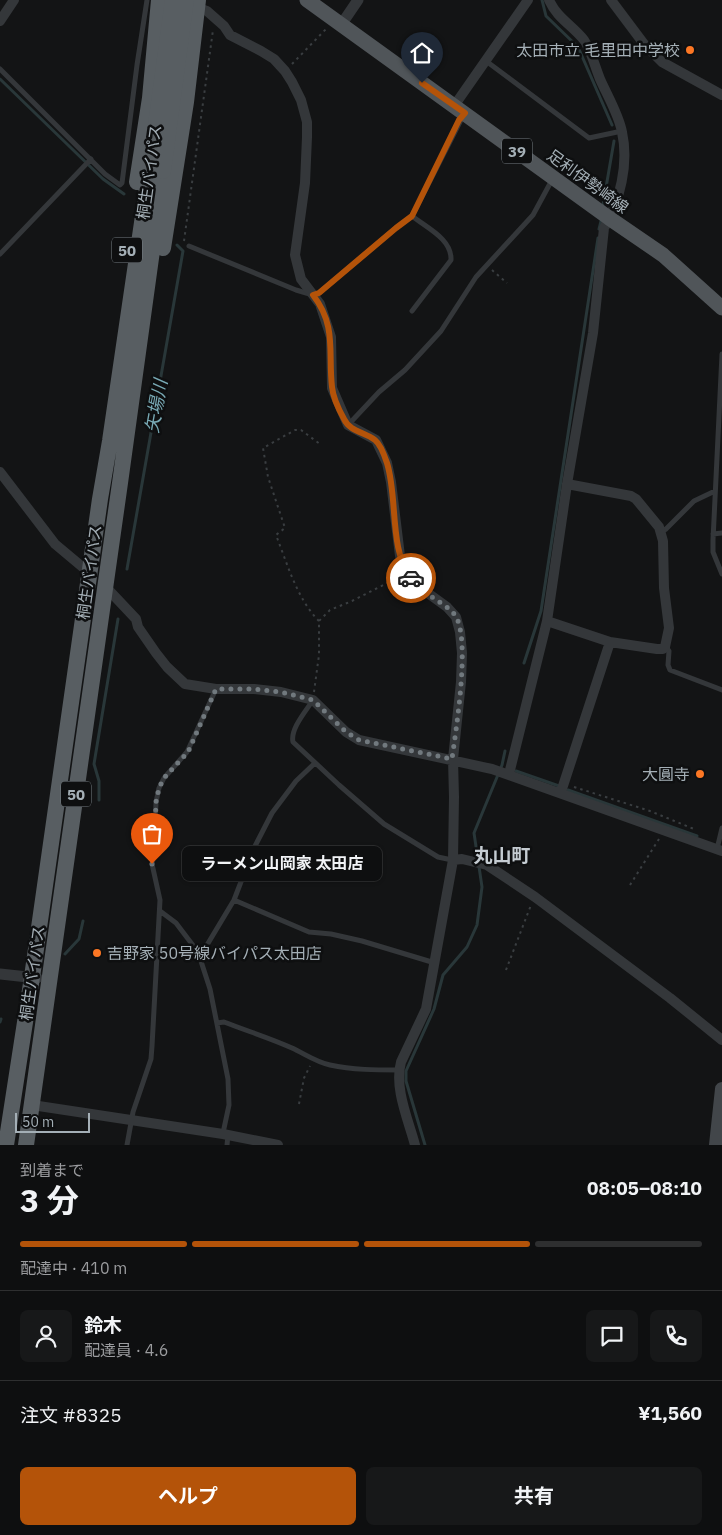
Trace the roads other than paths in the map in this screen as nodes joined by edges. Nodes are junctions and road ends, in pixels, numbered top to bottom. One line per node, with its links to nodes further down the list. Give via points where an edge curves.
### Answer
1 (14, 0): 11 (street)
2 (147, 0): 14 (lane)
3 (159, 0): 10 (street); 14 (highway, 50)
4 (173, 0): 20 (highway, 桐生バイパス / 50, bridge)
5 (307, 0): 12 (main road, 足利伊勢崎線 / 39)
6 (358, 0): 12 (street)
7 (528, 0): 13 (street)
8 (549, 0): 18 (street, via 554,12 584,41)
9 (611, 0): 16 (street, via 662,62)
10 (194, 2): 20 (highway, 桐生バイパス / 50, bridge); 26 (street, via 224,26 230,35 274,59 285,71 301,100 307,122 305,183 295,255 301,279); 32 (highway, 50, via 186,102 135,442)
11 (0, 21)
12 (337, 22): 17 (main road, 足利伊勢崎線 / 39)
13 (485, 61): 17 (street); 18 (lane, via 589,138)
14 (145, 66): 19 (lane, via 122,183 115,182); 35 (highway, 50, via 150,98 101,427)
15 (0, 69): 19 (lane)
16 (722, 95)
17 (459, 109): 21 (main road, 足利伊勢崎線 / 39); 22 (lane, via 459,120)
18 (622, 131): 23 (street, via 623,172)
19 (91, 159): 25 (lane)
20 (156, 170): 32 (highway, 桐生バイパス / 50); 35 (highway, 桐生バイパス / 50)
21 (553, 178): 23 (main road, 足利伊勢崎線 / 39); 30 (lane, via 533,215 476,277 441,330)
22 (412, 216): 26 (lane); 28 (lane, via 445,241 452,260)
23 (609, 218): 27 (main road, 足利伊勢崎線 / 39, via 662,255); 33 (street, via 604,228 593,333)
24 (189, 246): 26 (lane)
25 (0, 254)
26 (313, 295): 30 (street, via 325,315 331,336 332,388)
27 (722, 308)
28 (412, 310)
29 (722, 354): 34 (lane)
30 (348, 426): 48 (street, via 376,440 387,463 400,556 408,573 456,617 462,654)
31 (0, 472): 39 (street, via 55,544)
32 (120, 483): 41 (highway, 桐生バイパス / 50)
33 (567, 484): 36 (street, via 631,496); 42 (street)
34 (714, 491): 36 (lane, via 694,501); 38 (lane)
35 (100, 500): 39 (highway, 桐生バイパス / 50)
36 (661, 532): 44 (street, via 669,619)
37 (722, 533): 38 (lane)
38 (713, 534): 40 (lane, via 713,552)
39 (89, 573): 41 (street); 61 (highway, 桐生バイパス / 50)
40 (722, 574)
41 (105, 586): 45 (street, via 136,619 156,653 177,677 185,684); 62 (highway, 桐生バイパス / 50)
42 (546, 621): 43 (street); 50 (street)
43 (610, 642): 44 (street, via 657,649); 51 (street)
44 (665, 646): 46 (lane, via 669,651 670,670)
45 (216, 689): 47 (street, via 281,692); 56 (lane, via 188,752 159,788 152,864)
46 (722, 690)
47 (313, 700): 48 (street, via 359,740); 49 (lane, via 292,737 293,742)
48 (452, 759): 50 (street); 54 (street)
49 (315, 763): 54 (lane, via 384,824 438,857); 55 (lane, via 272,812)
50 (507, 773): 51 (street)
51 (562, 788): 53 (street, via 664,831)
52 (722, 828): 53 (lane)
53 (719, 847)
54 (453, 860): 59 (street); 64 (street, via 487,865 536,897)
55 (234, 900): 57 (lane, via 207,945); 59 (lane, via 309,932 362,941)
56 (160, 911): 57 (lane, via 176,923); 58 (lane)
57 (198, 952): 58 (lane, via 172,957); 63 (lane)
58 (157, 955): 68 (lane, via 150,1059)
59 (436, 963): 65 (street, via 426,1009)
60 (0, 974): 61 (street)
61 (32, 978): 62 (street); 70 (highway, 桐生バイパス / 50)
62 (49, 980): 67 (highway, 桐生バイパス / 50)
63 (217, 1022): 65 (lane, via 292,1048 313,1060 344,1068); 69 (lane, via 229,1093)
64 (722, 1040)
65 (399, 1070): 74 (street, via 400,1089)
66 (722, 1089): 75 (main road)
67 (32, 1105): 68 (street); 71 (highway, 桐生バイパス / 50)
68 (132, 1120): 69 (street); 72 (lane)
69 (226, 1138): 73 (street)
70 (6, 1145)
71 (26, 1145)
72 (127, 1145)
73 (278, 1145)
74 (415, 1145)
75 (716, 1145)

